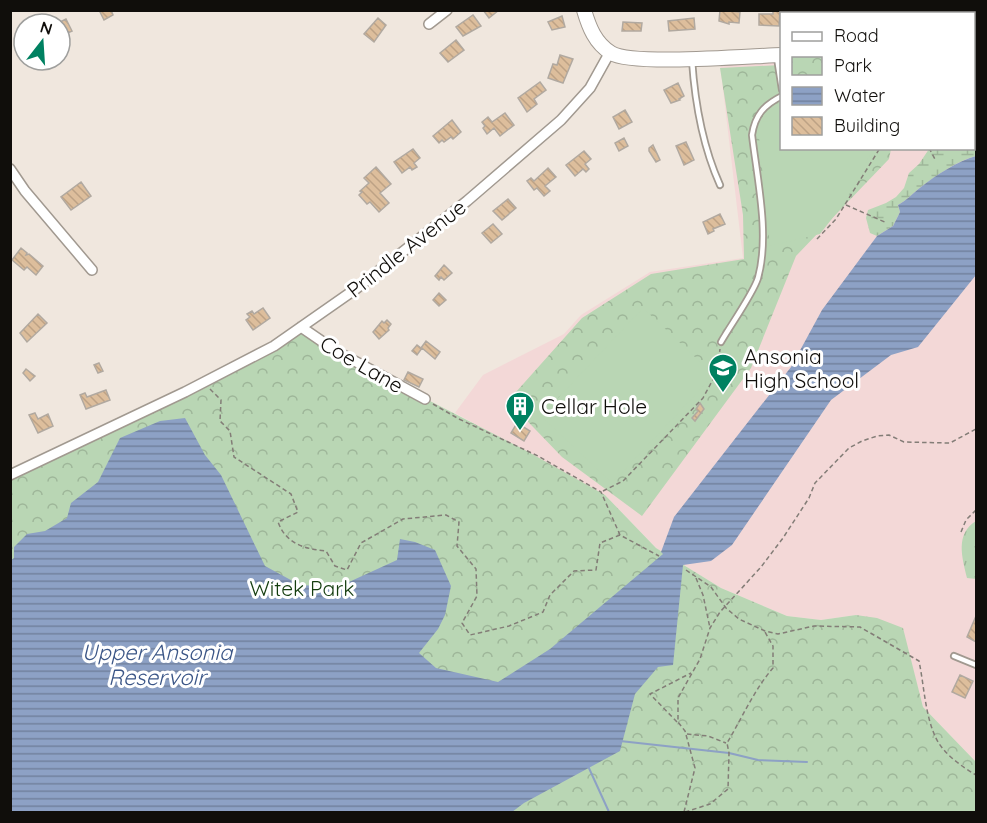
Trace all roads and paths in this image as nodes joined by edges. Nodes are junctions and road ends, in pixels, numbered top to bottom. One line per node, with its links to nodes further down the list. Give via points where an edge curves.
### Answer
1 (447, 10): 3 (street)
2 (584, 10): 4 (main road, via 594,36)
3 (429, 24)
4 (610, 52): 6 (main road, via 632,59); 17 (street, Prindle Avenue, via 590,88 561,120 357,288)
5 (779, 55): 6 (main road)
6 (692, 58): 12 (lane, via 694,99 709,160)
7 (780, 97): 18 (lane, via 761,110 752,135 762,221 758,280)
8 (879, 150): 13 (path)
9 (930, 150): 10 (path)
10 (936, 161)
11 (10, 169): 16 (street)
12 (720, 185)
13 (845, 204): 14 (path); 15 (path)
14 (887, 223)
15 (817, 239)
16 (92, 270)
17 (301, 327): 19 (street, Prindle Avenue); 20 (street, Coe Lane, via 336,351)
18 (721, 342): 23 (path, via 717,372 702,398 623,481)
19 (204, 383): 22 (street, Prindle Avenue); 26 (path, via 221,400 220,421 230,431 234,457 291,494 298,512 278,522 282,534 303,548 326,551 335,566 347,570 360,543 403,519 446,515 459,522 458,546 476,569 477,596 462,623 470,635 509,626 543,612 550,595 574,571 596,570 600,543)
20 (424, 399): 23 (path)
21 (976, 429): 28 (path, via 950,443 904,442 890,435 849,448 815,483 783,538)
22 (10, 475)
23 (601, 492): 26 (path)
24 (976, 510): 25 (path, via 966,520)
25 (962, 532)
26 (620, 535): 27 (path)
27 (659, 556)
28 (726, 608): 29 (path); 29 (path, via 711,587 686,570 696,578 704,595); 30 (path)
29 (710, 628): 33 (path)
30 (765, 631): 36 (path, via 773,646 773,668 759,684); 37 (path, via 778,634 814,626 860,627 920,661 935,738 951,757)
31 (954, 656): 32 (lane)
32 (976, 665)
33 (692, 673): 34 (path, via 678,698); 34 (path, via 650,694)
34 (678, 722): 35 (path)
35 (686, 734): 36 (path); 38 (path, via 695,768)
36 (727, 743): 38 (path, via 728,789 710,804)
37 (976, 775)
38 (685, 812)

